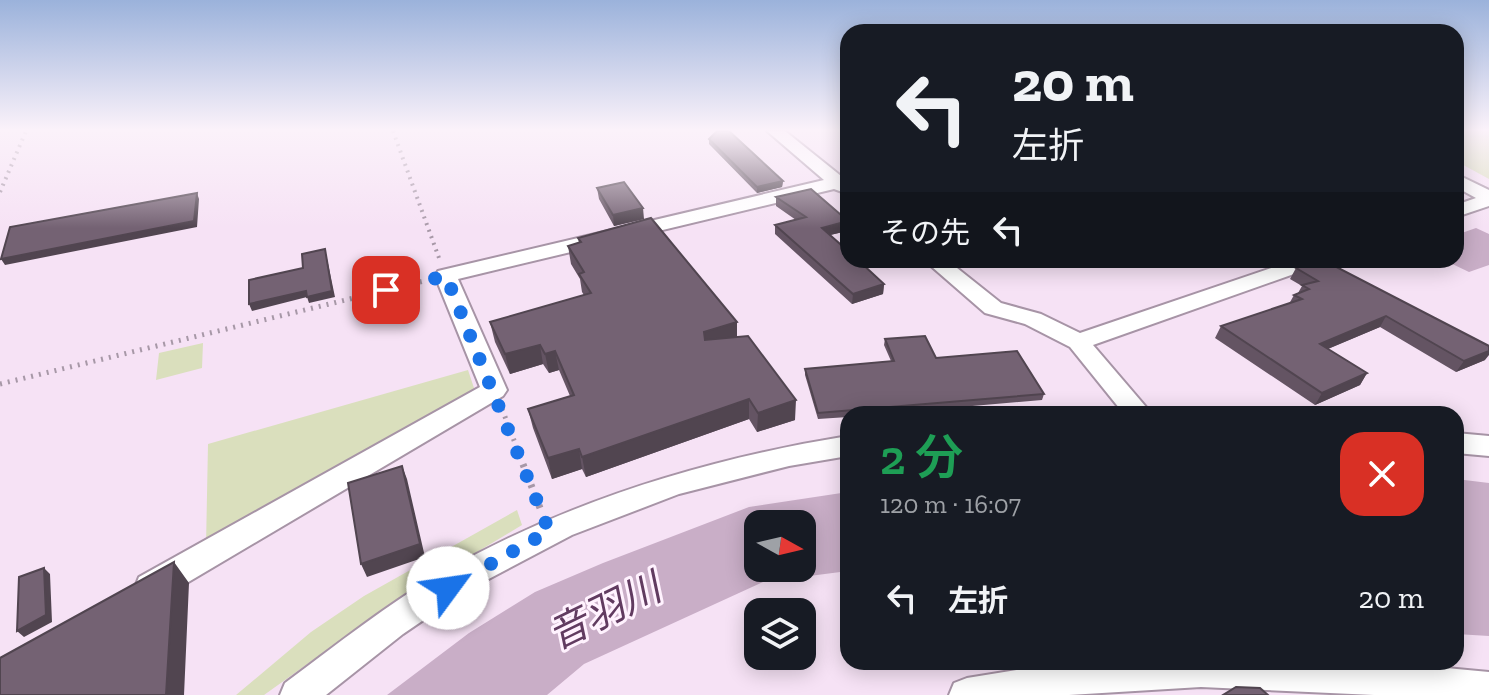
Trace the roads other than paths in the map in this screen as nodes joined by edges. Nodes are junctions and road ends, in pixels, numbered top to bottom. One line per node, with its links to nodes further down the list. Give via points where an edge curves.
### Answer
1 (817, 163): 2 (street)
2 (840, 181)
3 (1464, 184): 5 (street)
4 (840, 185): 14 (street, via 446,276 494,390)
5 (1489, 199): 6 (street)
6 (1464, 208)
7 (944, 268): 9 (street, via 993,308 1044,324)
8 (1304, 268): 9 (street)
9 (1078, 342): 10 (street)
10 (1132, 406)
11 (1464, 444): 12 (street)
12 (1489, 446)
13 (840, 447): 16 (street, via 690,477 549,531 405,613)
14 (124, 602)
15 (1489, 689): 17 (street, via 1247,671 1105,674)
16 (298, 695)
17 (967, 695)

